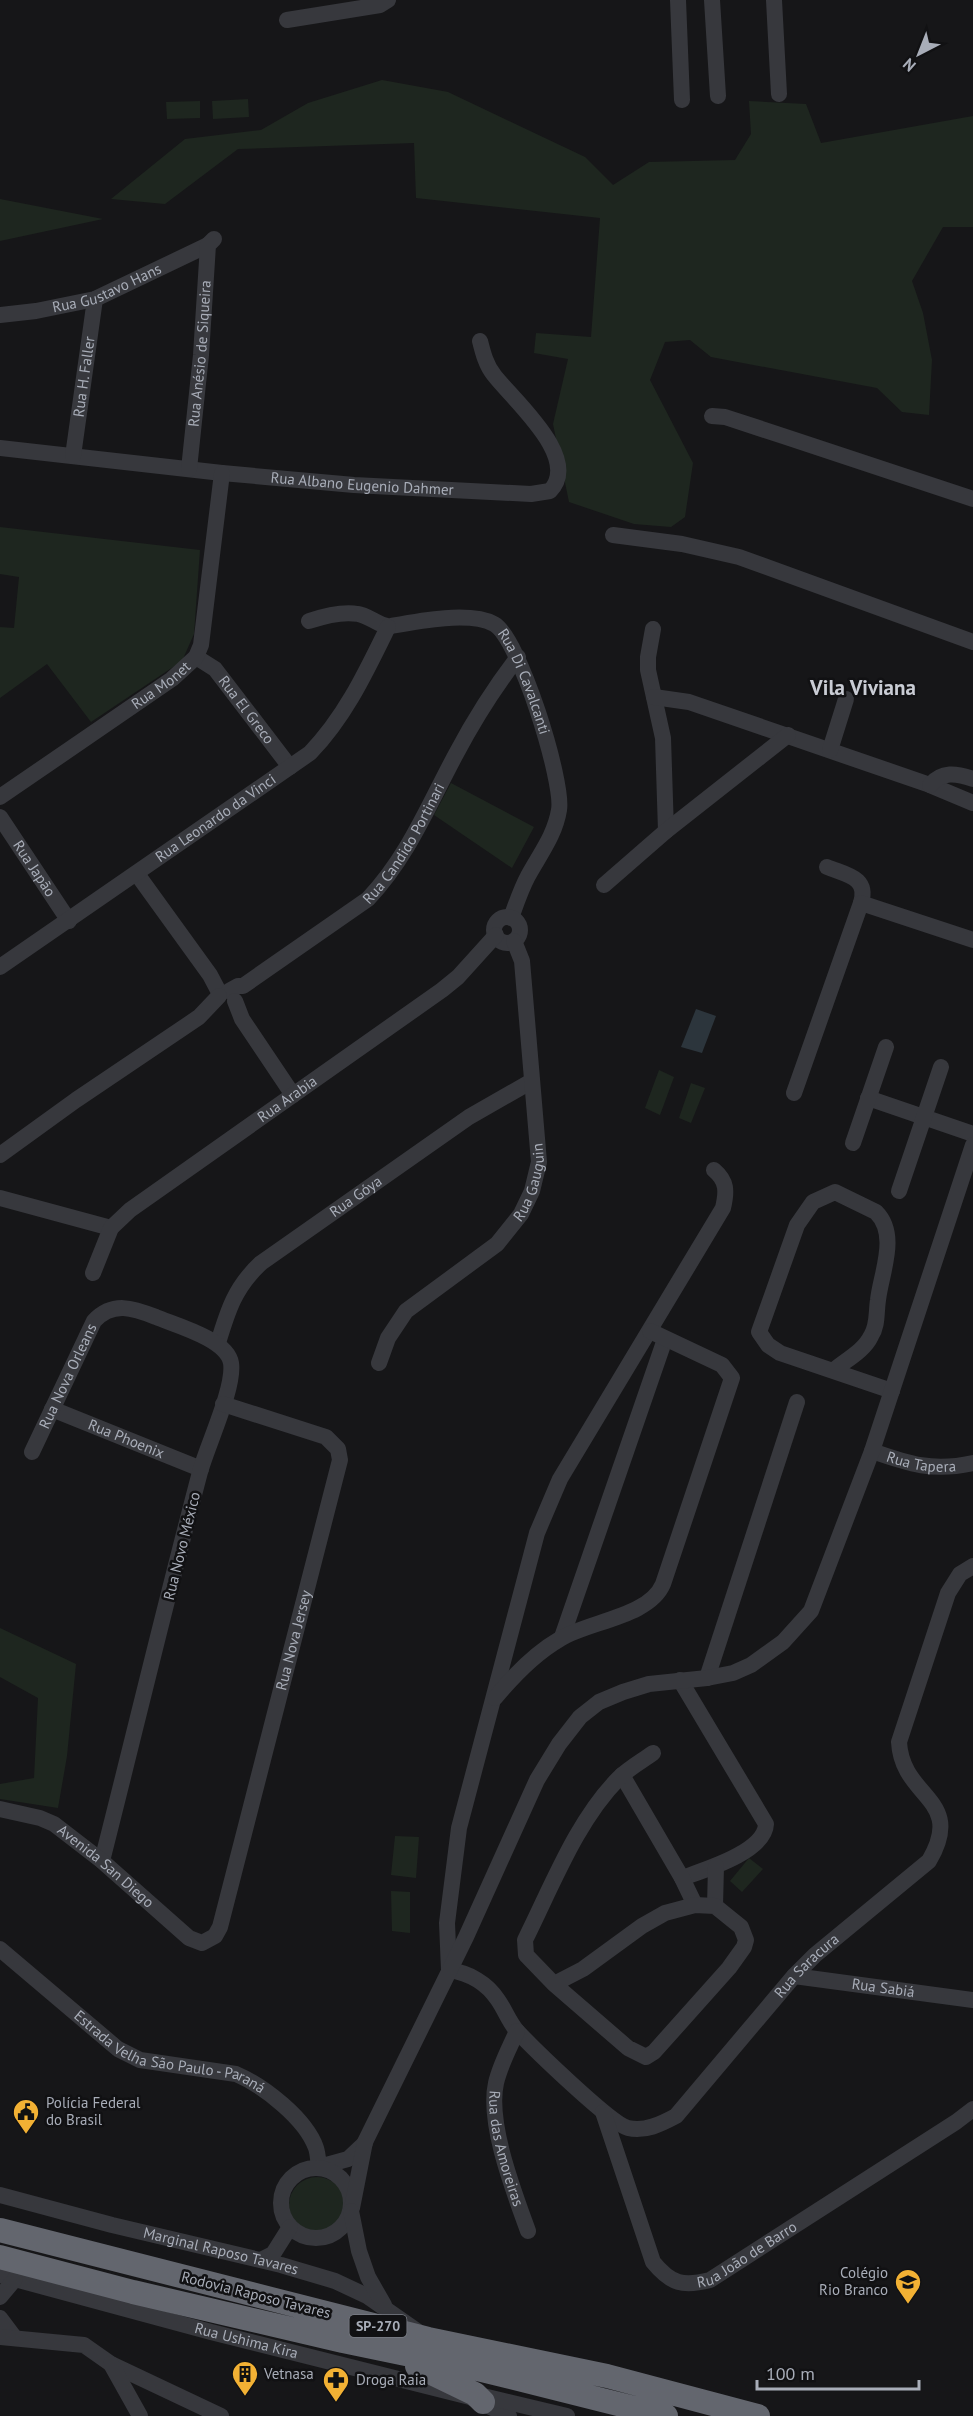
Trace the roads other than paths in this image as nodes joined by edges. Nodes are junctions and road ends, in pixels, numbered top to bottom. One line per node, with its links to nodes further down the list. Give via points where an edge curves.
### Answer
1 (388, 0): 5 (street, via 368,8)
2 (678, 0): 8 (street)
3 (712, 0): 7 (street)
4 (774, 0): 6 (street)
5 (286, 21)
6 (779, 94)
7 (718, 96)
8 (682, 100)
9 (211, 242): 10 (street, Rua Gustavo Hans); 16 (street, Rua Anésio de Siqueira)
10 (95, 299): 11 (street, Rua Gustavo Hans); 15 (street, Rua H. Faller)
11 (0, 315)
12 (480, 341): 17 (street, Rua Albano Eugenio Dahmer, via 493,374 551,446 559,477 549,491 531,494 410,488)
13 (712, 416): 18 (street)
14 (0, 448): 15 (street, Rua Albano Eugenio Dahmer)
15 (73, 456): 16 (street, Rua Albano Eugenio Dahmer)
16 (189, 469): 17 (street, Rua Albano Eugenio Dahmer)
17 (222, 473): 24 (street, Rua Monet, via 201,645)
18 (973, 499)
19 (613, 535): 23 (street, via 682,544 739,557)
20 (309, 621): 21 (street, via 358,614)
21 (388, 627): 25 (street, Rua Di Cavalcanti, via 478,619 500,628); 30 (street, Rua Leonardo da Vinci, via 338,721 310,753)
22 (653, 629): 26 (street, via 648,657)
23 (973, 642)
24 (196, 657): 30 (street, Rua El Greco, via 215,669); 33 (street, Rua Monet, via 150,695)
25 (518, 657): 36 (street, Rua Di Cavalcanti, via 551,753 560,807); 48 (street, Rua Candido Portinari, via 457,751 391,874 368,899)
26 (654, 697): 28 (street, via 689,702); 37 (street, via 663,738)
27 (846, 699): 29 (street)
28 (788, 735): 29 (street); 37 (street)
29 (830, 750): 32 (street)
30 (290, 767): 39 (street, Rua Leonardo da Vinci)
31 (973, 779): 32 (street, via 945,775)
32 (930, 784): 34 (street)
33 (0, 797)
34 (973, 803)
35 (0, 817): 43 (street, Rua Japão)
36 (555, 825): 42 (street, Rua Arabia)
37 (666, 831): 40 (street)
38 (827, 867): 41 (street, via 856,879 864,894)
39 (137, 874): 43 (street, Rua Leonardo da Vinci); 48 (street)
40 (604, 885)
41 (861, 903): 46 (street); 52 (street)
42 (511, 918): 44 (street, Rua Arabia, via 497,922); 45 (street, Rua Arabia, via 520,928)
43 (69, 921): 47 (street, Rua Leonardo da Vinci)
44 (496, 935): 45 (street, via 504,942); 53 (street, Rua Arabia, via 442,990)
45 (514, 940): 51 (street, Rua Gauguin, via 522,961)
46 (973, 940)
47 (0, 967)
48 (229, 997): 53 (street); 59 (street, Rua Candido Portinari)
49 (886, 1047): 54 (street)
50 (941, 1067): 55 (street)
51 (532, 1080): 66 (street, Rua Góya, via 469,1117 261,1263 235,1294); 67 (street, Rua Gauguin, via 539,1162 535,1184 521,1214 497,1244 406,1311 391,1333)
52 (794, 1093)
53 (293, 1095): 63 (street, Rua Arabia, via 156,1190)
54 (868, 1098): 55 (street); 57 (street)
55 (924, 1118): 56 (street); 61 (street)
56 (973, 1134)
57 (853, 1143)
58 (973, 1145): 69 (street)
59 (0, 1155)
60 (714, 1170): 65 (street, via 723,1177 725,1185 723,1208)
61 (899, 1191)
62 (0, 1198): 63 (street)
63 (111, 1228): 64 (street, Rua Arabia)
64 (93, 1273)
65 (658, 1335): 78 (street); 78 (street, via 722,1365 732,1378 727,1400 659,1592 647,1604); 81 (street, via 560,1479 544,1514)
66 (218, 1343): 71 (street, Rua Novo México, via 231,1363); 72 (street, Rua Nova Orleans, via 143,1312 114,1308 94,1321)
67 (379, 1363)
68 (834, 1370): 68 (street, via 872,1336 887,1261 885,1223 881,1217 835,1192 813,1202 797,1225 759,1332 780,1353); 69 (street)
69 (892, 1391): 73 (street)
70 (797, 1402): 79 (street)
71 (223, 1404): 76 (street, Rua Novo México); 90 (street, Rua Nova Jersey, via 326,1437 338,1449 340,1460 220,1927 215,1936)
72 (52, 1409): 74 (street, Rua Nova Orleans); 76 (street, Rua Phoenix)
73 (872, 1451): 75 (street, Rua Tapera, via 915,1466 951,1468); 79 (street, via 811,1611 768,1655 733,1673)
74 (32, 1452)
75 (973, 1463)
76 (201, 1469): 85 (street, Rua Novo México)
77 (973, 1566): 93 (street, Rua Saracura, via 960,1574 948,1593 899,1742 903,1767 941,1818 938,1847 929,1861 814,1955)
78 (562, 1637): 81 (street, via 523,1667)
79 (707, 1678): 80 (street)
80 (680, 1680): 86 (street, via 766,1824 765,1834 758,1841); 92 (street, via 649,1684 599,1702 580,1717 537,1780)
81 (493, 1701): 92 (street, via 459,1828 447,1923)
82 (652, 1753): 83 (street)
83 (622, 1775): 87 (street); 94 (street, via 584,1823 525,1940 530,1962)
84 (0, 1809): 85 (street, Avenida San Diego, via 54,1824)
85 (102, 1861): 90 (street, Avenida San Diego, via 189,1938)
86 (716, 1866): 87 (street); 89 (street)
87 (682, 1878): 88 (street)
88 (695, 1905): 89 (street); 94 (street, via 665,1913)
89 (715, 1906): 94 (street, via 741,1927 746,1940 744,1947 654,2052 646,2056 628,2048)
90 (202, 1943)
91 (0, 1949): 100 (street, Estrada Velha São Paulo - Paraná, via 118,2049 140,2060 237,2074 250,2080 299,2121 316,2148)
92 (449, 1970): 96 (street, Rua Saracura, via 476,1978 498,1999); 99 (street)
93 (794, 1976): 95 (street, Rua Sabiá); 98 (street, Rua Saracura, via 676,2116 644,2129 627,2128)
94 (554, 1984)
95 (973, 2000)
96 (517, 2031): 98 (street, Rua Saracura); 105 (street, Rua das Amoreiras, via 496,2081 493,2103 514,2193)
97 (973, 2109): 98 (street, Rua João de Barro, via 710,2280 692,2285 664,2275 653,2262)
98 (603, 2112)
99 (365, 2142): 100 (street, via 348,2159); 102 (street)
100 (319, 2167): 102 (street, via 340,2176 347,2185); 103 (street, via 307,2168 287,2182 281,2205)
101 (0, 2194): 107 (street, Marginal Raposo Tavares)
102 (352, 2210): 103 (street, via 342,2228 325,2238 306,2237); 110 (street, via 368,2277)
103 (290, 2227): 107 (street, via 273,2254)
104 (0, 2230): 113 (highway, Rodovia Raposo Tavares / SP-270)
105 (528, 2231)
106 (0, 2257): 114 (highway, Rodovia Raposo Tavares / SP-270)
107 (261, 2260): 110 (street, Marginal Raposo Tavares, via 335,2281)
108 (8, 2277): 109 (street); 116 (street, Rua Ushima Kira)
109 (0, 2297)
110 (387, 2308): 113 (street, Marginal Raposo Tavares)
111 (0, 2318): 112 (street)
112 (7, 2337): 115 (street, via 84,2345)
113 (428, 2339): 122 (highway, Rodovia Raposo Tavares / SP-270, via 607,2376)
114 (385, 2350): 116 (highway); 121 (highway, Rodovia Raposo Tavares / SP-270)
115 (111, 2364): 117 (street); 118 (street)
116 (479, 2398): 119 (street, Rua Ushima Kira); 120 (street)
117 (140, 2416)
118 (221, 2416)
119 (509, 2416)
120 (567, 2416)
121 (666, 2416)
122 (758, 2416)

